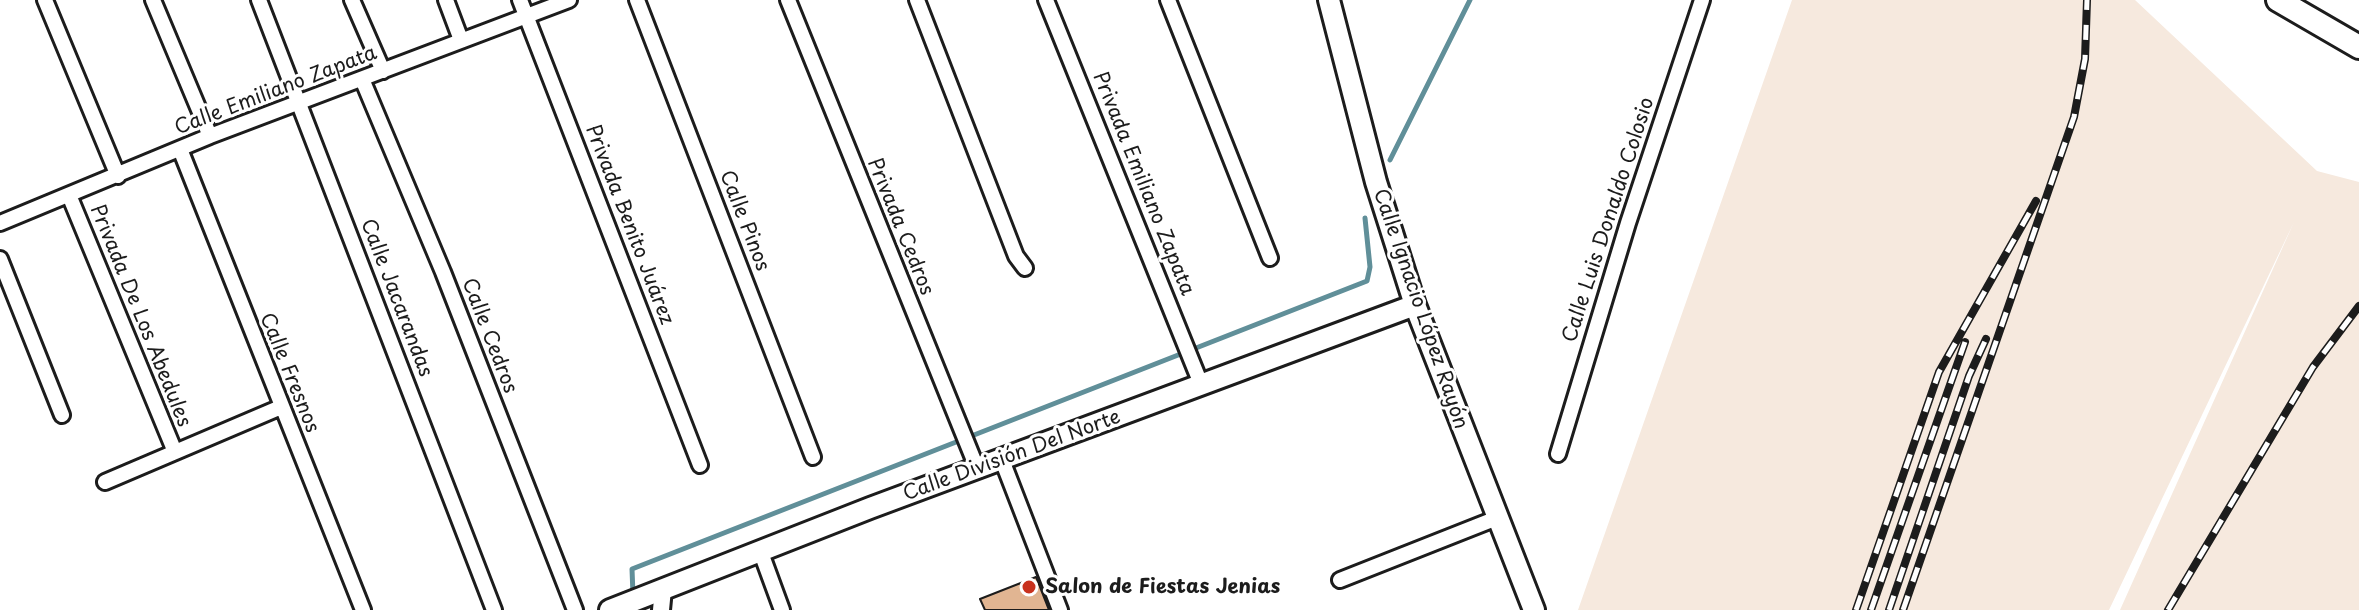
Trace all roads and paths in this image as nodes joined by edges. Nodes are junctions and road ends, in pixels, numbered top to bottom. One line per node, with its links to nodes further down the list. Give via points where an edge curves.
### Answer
1 (45, 0): 24 (street)
2 (153, 0): 22 (street)
3 (259, 0): 21 (street, Calle Jacarandas)
4 (352, 0): 19 (street)
5 (446, 0): 17 (street)
6 (520, 0): 16 (street, Privada Benito Juárez)
7 (569, 0): 16 (street, Calle Emiliano Zapata)
8 (637, 0): 36 (street, Calle Pinos)
9 (788, 0): 38 (street, Privada Cedros)
10 (917, 0): 29 (street)
11 (1046, 0): 31 (street, Privada Emiliano Zapata)
12 (1168, 0): 27 (street)
13 (1329, 0): 30 (main road, Calle Ignacio López Rayón, via 1376,182)
14 (1702, 0): 35 (street, Calle Luis Donaldo Colosio)
15 (2278, 0): 18 (main road)
16 (527, 16): 17 (street, Calle Emiliano Zapata); 39 (street, Privada Benito Juárez)
17 (461, 40): 19 (street, Calle Emiliano Zapata)
18 (2359, 47)
19 (383, 71): 20 (street, Calle Emiliano Zapata)
20 (362, 79): 21 (street, Calle Emiliano Zapata); 48 (street, Calle Cedros)
21 (300, 103): 22 (street, Calle Emiliano Zapata); 47 (street, Calle Jacarandas)
22 (210, 136): 23 (street, Calle Emiliano Zapata)
23 (180, 149): 24 (street, Calle Emiliano Zapata); 32 (street, Calle Fresnos)
24 (118, 176): 25 (street, Calle Emiliano Zapata)
25 (69, 195): 26 (street, Calle Emiliano Zapata); 34 (street, Privada De Los Abedules)
26 (0, 223)
27 (1270, 258)
28 (0, 259): 33 (street)
29 (1025, 268)
30 (1415, 305): 31 (main road, Calle División Del Norte); 41 (main road, Calle Ignacio López Rayón)
31 (1198, 376): 37 (main road, Calle División Del Norte)
32 (281, 407): 34 (street); 46 (street, Calle Fresnos)
33 (62, 415)
34 (175, 452): 40 (street)
35 (1558, 454)
36 (813, 457)
37 (1002, 460): 38 (main road, Calle División Del Norte); 50 (street)
38 (975, 462): 42 (main road, Calle División Del Norte)
39 (700, 465)
40 (105, 482)
41 (1497, 518): 43 (street); 51 (main road, Calle Ignacio López Rayón)
42 (760, 550): 44 (main road, Calle División Del Norte); 49 (street)
43 (1340, 580)
44 (657, 598): 45 (main road, Calle División Del Norte)
45 (617, 607)
46 (363, 610)
47 (494, 610)
48 (575, 610)
49 (782, 610)
50 (1060, 610)
51 (1534, 610)

